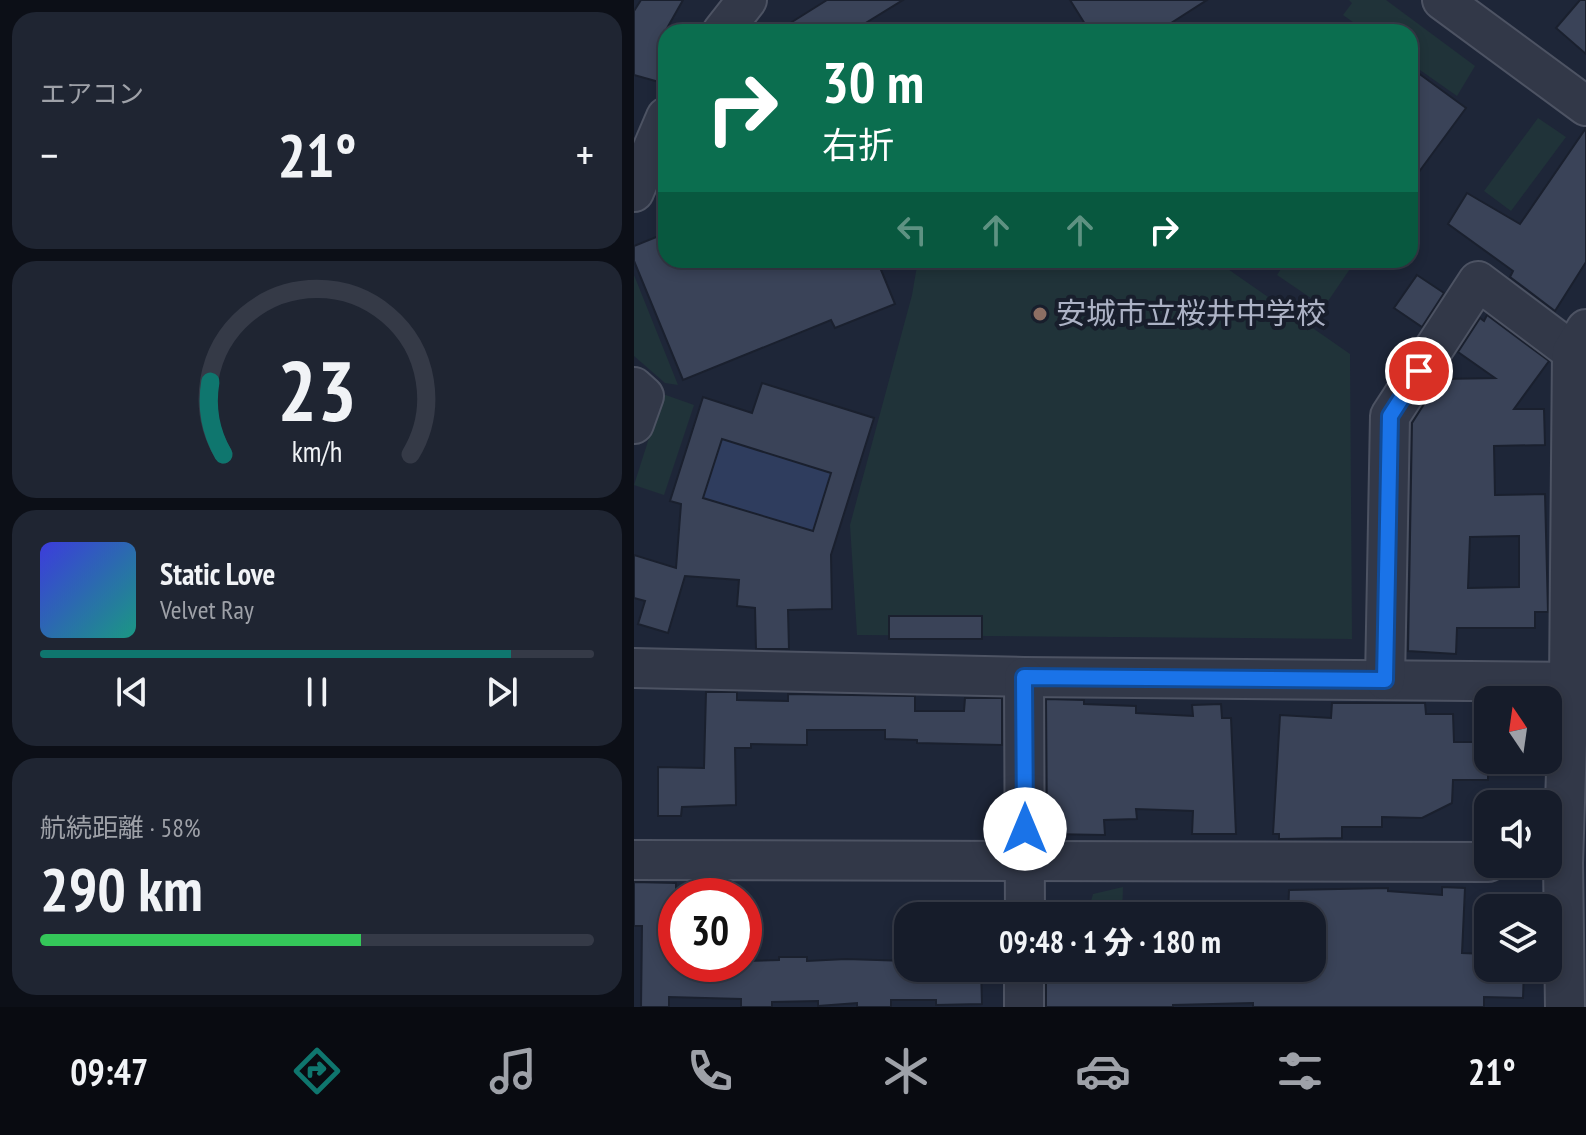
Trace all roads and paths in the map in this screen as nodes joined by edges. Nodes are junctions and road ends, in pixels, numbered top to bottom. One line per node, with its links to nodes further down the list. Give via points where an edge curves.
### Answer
1 (747, 0): 3 (street)
2 (1442, 0): 4 (street)
3 (728, 24)
4 (1586, 106)
5 (658, 136): 6 (street)
6 (634, 192)
7 (1581, 348): 12 (street, via 1478,281 1390,416); 13 (street)
8 (634, 387): 9 (street, via 644,396)
9 (634, 424)
10 (634, 668): 11 (street)
11 (1024, 677): 12 (street); 15 (street)
12 (1385, 680): 13 (street)
13 (1577, 682): 17 (street)
14 (634, 860): 15 (street)
15 (1025, 860): 16 (street); 18 (street)
16 (1474, 862)
17 (1566, 863): 21 (street)
18 (1025, 902)
19 (1024, 982): 20 (street)
20 (1024, 1007)
21 (1565, 1007)

